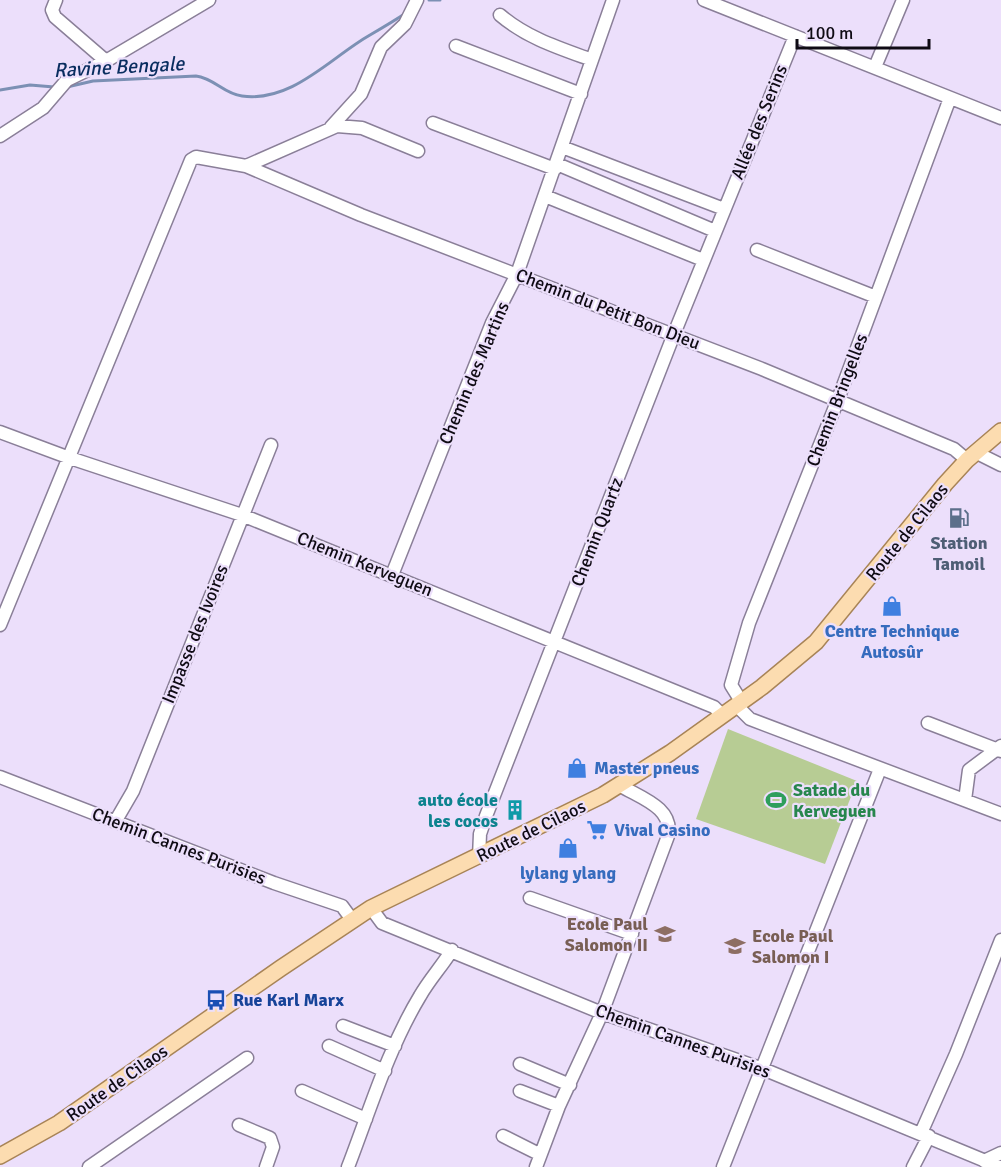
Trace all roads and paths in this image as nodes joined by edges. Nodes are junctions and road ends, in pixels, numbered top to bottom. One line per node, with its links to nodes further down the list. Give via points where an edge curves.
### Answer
1 (56, 0): 12 (street, via 52,10 55,17)
2 (209, 0): 12 (street)
3 (612, 0): 11 (street, Chemin des Martins)
4 (704, 0): 6 (street)
5 (903, 0): 13 (street)
6 (730, 4): 9 (street)
7 (415, 6): 18 (street, via 405,24 381,47 361,94)
8 (500, 15): 11 (street, via 538,40)
9 (795, 36): 13 (street); 25 (street, Allée des Serins)
10 (456, 46): 14 (street)
11 (592, 60): 14 (street, Chemin des Martins)
12 (106, 61): 19 (street, via 67,80 43,108)
13 (875, 67): 15 (street)
14 (581, 94): 20 (street, Chemin des Martins)
15 (950, 98): 16 (street); 30 (street, Chemin Bringelles)
16 (1001, 118)
17 (433, 123): 23 (street)
18 (331, 127): 21 (street, via 362,128); 22 (street)
19 (0, 136)
20 (562, 147): 23 (street, Chemin des Martins); 25 (street)
21 (418, 151)
22 (246, 166): 29 (street, Chemin du Petit Bon Dieu); 37 (street, Chemin du Petit Bon Dieu, via 203,156 190,160)
23 (556, 166): 24 (street, Chemin des Martins); 26 (street)
24 (545, 196): 28 (street); 29 (street, Chemin des Martins)
25 (724, 209): 26 (street, Chemin Quartz)
26 (715, 231): 28 (street, Chemin Quartz)
27 (757, 250): 30 (street)
28 (703, 260): 31 (street, Chemin Quartz)
29 (517, 274): 31 (street, Chemin du Petit Bon Dieu); 40 (street, Chemin des Martins, via 492,323)
30 (876, 297): 32 (street, Chemin Bringelles)
31 (674, 334): 32 (street, Chemin du Petit Bon Dieu); 42 (street, Chemin Quartz)
32 (837, 402): 36 (street, Chemin du Petit Bon Dieu); 43 (street, Chemin Bringelles, via 749,623 731,686)
33 (1001, 431): 36 (main road, Route de Cilaos)
34 (0, 432): 37 (street, Chemin Kerveguen)
35 (271, 445): 39 (street, Impasse des Ivoires)
36 (971, 456): 38 (street, Chemin du Petit Bon Dieu); 43 (main road, Route de Cilaos, via 816,642)
37 (67, 457): 39 (street, Chemin Kerveguen); 41 (street)
38 (1001, 465)
39 (242, 515): 40 (street, Chemin Kerveguen); 52 (street, Impasse des Ivoires, via 133,791)
40 (392, 575): 42 (street, Chemin Kerveguen)
41 (0, 625)
42 (555, 642): 44 (street, Chemin Kerveguen, via 714,707); 53 (street, Chemin Quartz, via 486,816)
43 (739, 703): 44 (main road, Route de Cilaos); 47 (street, via 750,719)
44 (722, 715): 49 (main road, Route de Cilaos)
45 (928, 723): 46 (street)
46 (999, 749): 50 (street, via 969,770)
47 (880, 769): 50 (street); 66 (street)
48 (0, 777): 52 (street, Chemin Cannes Purisies)
49 (621, 786): 53 (main road, Route de Cilaos); 57 (street, via 665,813 670,825)
50 (965, 800): 51 (street)
51 (1001, 814)
52 (115, 822): 56 (street, Chemin Cannes Purisies, via 342,906)
53 (479, 857): 55 (main road, Route de Cilaos)
54 (530, 898): 57 (street)
55 (371, 908): 56 (main road, Route de Cilaos); 59 (street, Chemin Cannes Purisies, via 382,923)
56 (353, 921): 78 (main road, Route de Cilaos, via 75,1113)
57 (632, 934): 60 (street)
58 (1001, 940): 74 (street)
59 (452, 950): 60 (street, Chemin Cannes Purisies); 63 (street, via 420,995)
60 (602, 1012): 66 (street, Chemin Cannes Purisies); 68 (street)
61 (343, 1026): 63 (street)
62 (329, 1046): 67 (street)
63 (395, 1046): 67 (street)
64 (247, 1058): 80 (street)
65 (520, 1065): 68 (street)
66 (763, 1069): 74 (street, Chemin Cannes Purisies); 84 (street)
67 (384, 1071): 72 (street)
68 (570, 1085): 71 (street)
69 (520, 1090): 71 (street)
70 (302, 1091): 72 (street)
71 (559, 1106): 77 (street)
72 (366, 1119): 82 (street)
73 (238, 1125): 81 (street, via 270,1138 273,1147)
74 (925, 1134): 79 (street, Chemin Cannes Purisies); 85 (street)
75 (503, 1136): 77 (street)
76 (1001, 1153): 79 (street)
77 (539, 1154): 83 (street)
78 (0, 1156)
79 (984, 1161): 86 (street, Chemin Cannes Purisies)
80 (89, 1167)
81 (266, 1167)
82 (348, 1167)
83 (536, 1167)
84 (723, 1167)
85 (913, 1167)
86 (999, 1167)

